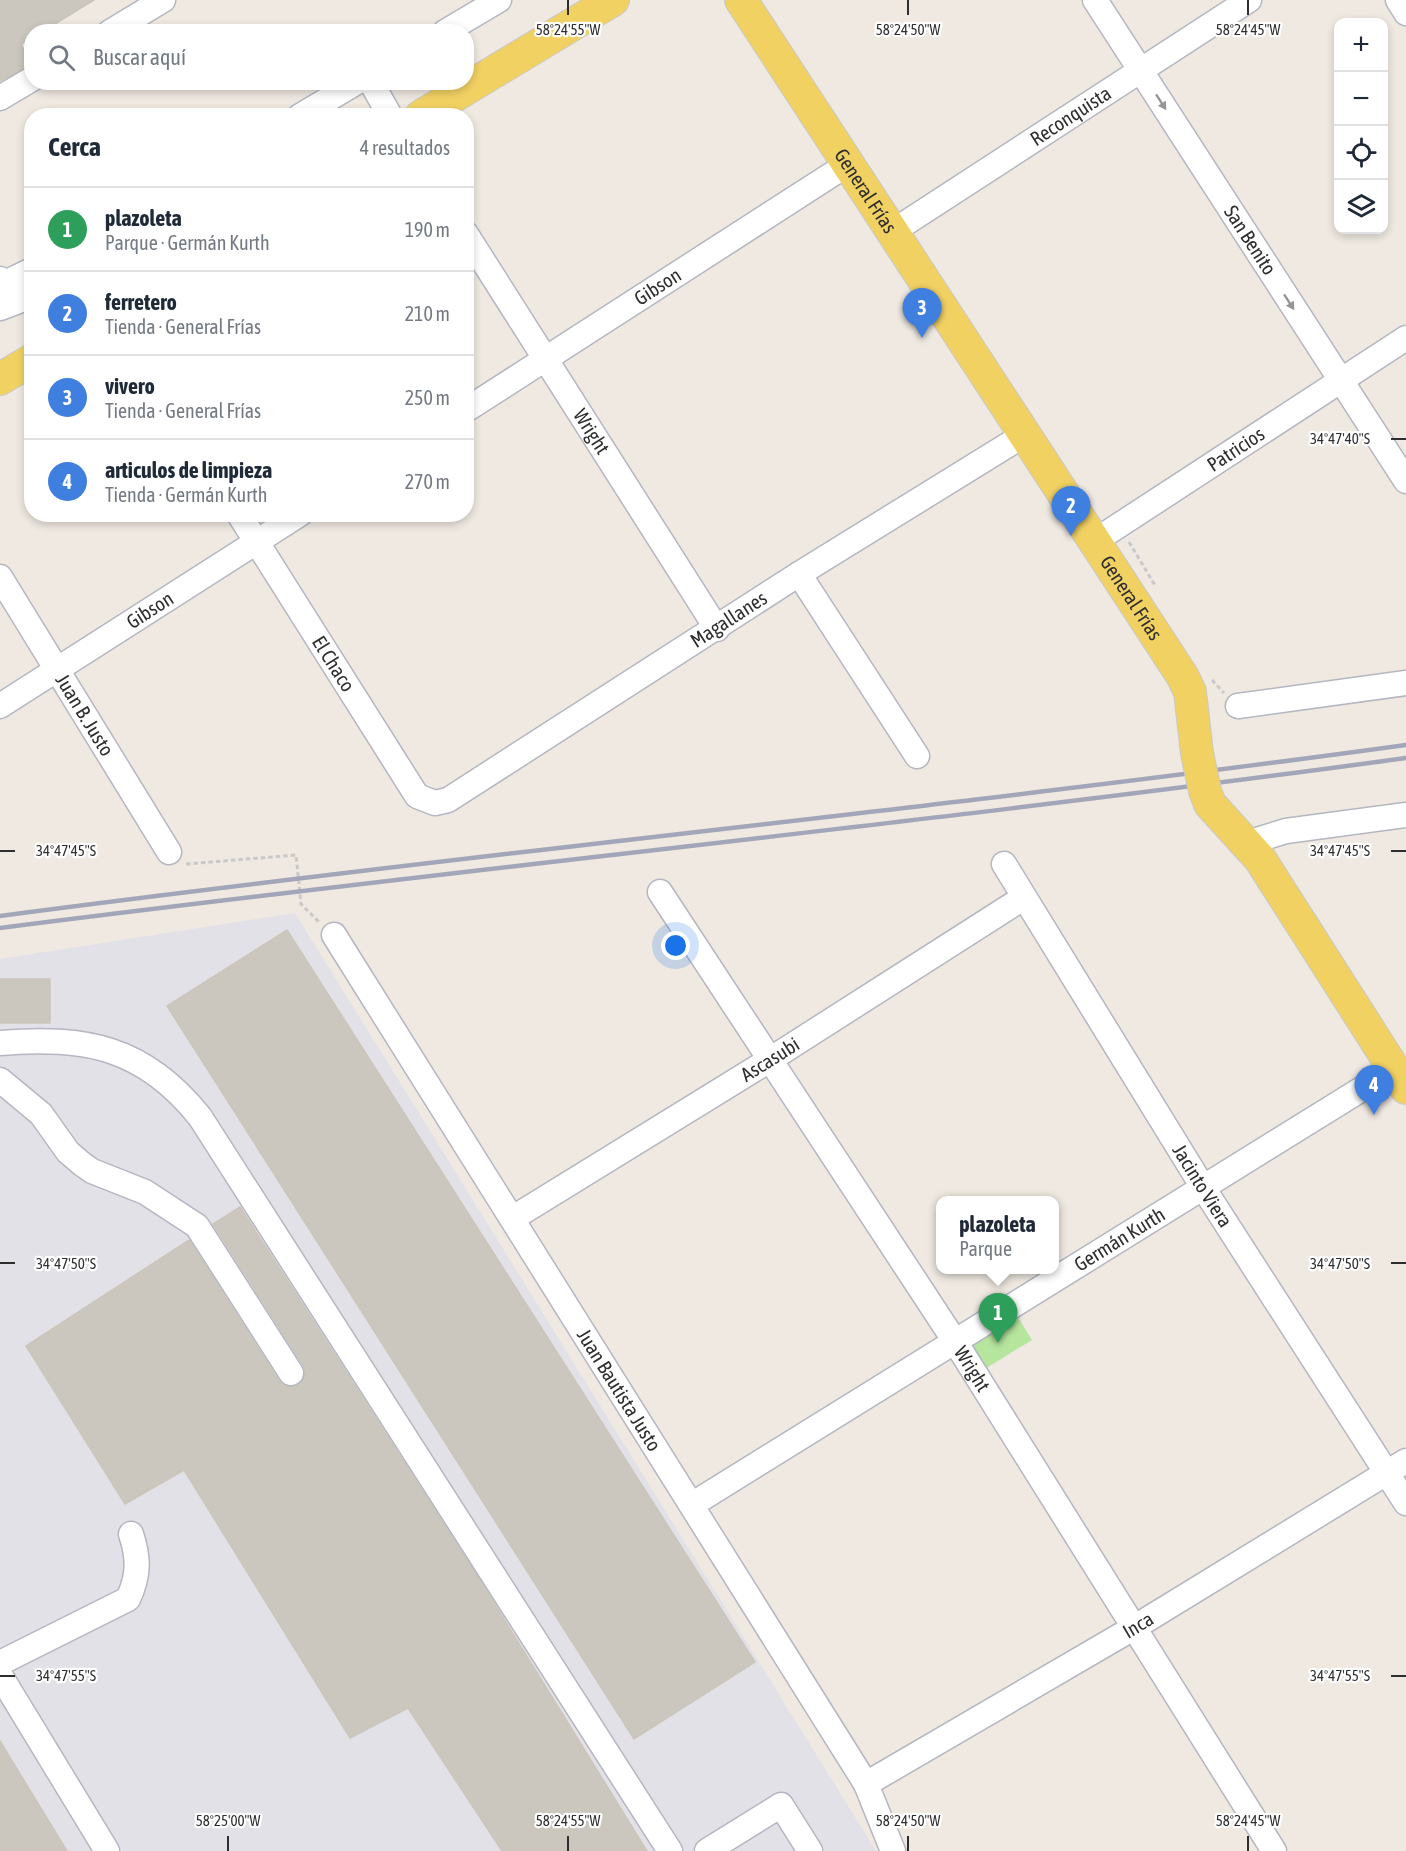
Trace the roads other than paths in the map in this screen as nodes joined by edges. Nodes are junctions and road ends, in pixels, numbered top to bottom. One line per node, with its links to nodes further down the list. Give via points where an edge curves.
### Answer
1 (163, 0): 9 (street)
2 (499, 0): 10 (street)
3 (614, 0): 13 (main road)
4 (741, 0): 21 (main road, General Frías)
5 (1095, 0): 11 (street, San Benito)
6 (1249, 0): 11 (street, Reconquista)
7 (1398, 0): 8 (street)
8 (1406, 13)
9 (123, 24)
10 (458, 24)
11 (1141, 70): 22 (street, Reconquista); 32 (street, San Benito, one-way to 32)
12 (24, 84): 17 (street)
13 (474, 84)
14 (344, 90): 18 (street)
15 (375, 90): 19 (street)
16 (464, 90): 20 (main road)
17 (0, 98)
18 (313, 108)
19 (386, 108)
20 (434, 108)
21 (848, 164): 22 (main road, General Frías); 29 (street, Gibson)
22 (892, 232): 34 (main road, General Frías)
23 (474, 246): 29 (street, Wright)
24 (24, 274): 25 (street, via 3,284)
25 (0, 279)
26 (24, 299): 27 (street)
27 (0, 309)
28 (1406, 338): 32 (street, Patricios)
29 (546, 359): 33 (street, Gibson); 42 (street, Wright)
30 (24, 365): 31 (main road)
31 (0, 380)
32 (1339, 380): 35 (street, San Benito); 38 (street, Patricios)
33 (474, 405)
34 (1024, 435): 38 (main road, General Frías); 40 (street, Magallanes)
35 (1406, 481)
36 (243, 522): 39 (street, El Chaco)
37 (288, 522): 39 (street, Gibson)
38 (1095, 541): 50 (main road, General Frías, bridge, via 1183,677 1190,692 1197,753 1210,804)
39 (255, 543): 43 (street, Gibson); 48 (street, El Chaco, via 417,796)
40 (799, 574): 42 (street, Magallanes); 47 (street)
41 (0, 577): 43 (street, Juan B. Justo)
42 (717, 629): 48 (street, Magallanes, via 448,800)
43 (57, 669): 45 (street, Gibson); 51 (street, Juan B. Justo)
44 (1406, 683): 46 (street)
45 (0, 706)
46 (1238, 706)
47 (916, 756)
48 (435, 803)
49 (1406, 815): 50 (street, via 1286,831)
50 (1247, 843): 58 (main road, General Frías)
51 (169, 852)
52 (1004, 864): 54 (street, Jacinto Viera)
53 (660, 892): 57 (street, Wright)
54 (1023, 898): 57 (street, Ascasubi); 60 (street, Jacinto Viera)
55 (334, 935): 61 (street, Juan Bautista Justo)
56 (0, 1043): 73 (street, via 76,1042 111,1050 179,1090 369,1376)
57 (771, 1059): 61 (street, Ascasubi); 62 (street, Wright)
58 (1400, 1078): 60 (street, Germán Kurth)
59 (0, 1080): 63 (street, via 41,1114 81,1164 146,1192 197,1226)
60 (1204, 1189): 62 (street, Germán Kurth); 64 (street, Jacinto Viera)
61 (513, 1218): 66 (street, Juan Bautista Justo)
62 (956, 1343): 66 (street, Germán Kurth); 68 (street, Wright)
63 (291, 1373)
64 (1396, 1466): 65 (street, Jacinto Viera); 68 (street, Inca)
65 (1406, 1503)
66 (693, 1504): 71 (street, Juan Bautista Justo)
67 (131, 1534): 69 (street, via 138,1572 128,1599)
68 (1135, 1627): 71 (street, Inca); 77 (street, Wright)
69 (0, 1663)
70 (0, 1675): 72 (street)
71 (866, 1784): 76 (street, Juan Bautista Justo)
72 (107, 1851)
73 (670, 1851)
74 (707, 1851): 75 (street, via 781,1805)
75 (810, 1851)
76 (893, 1851)
77 (1274, 1851)

